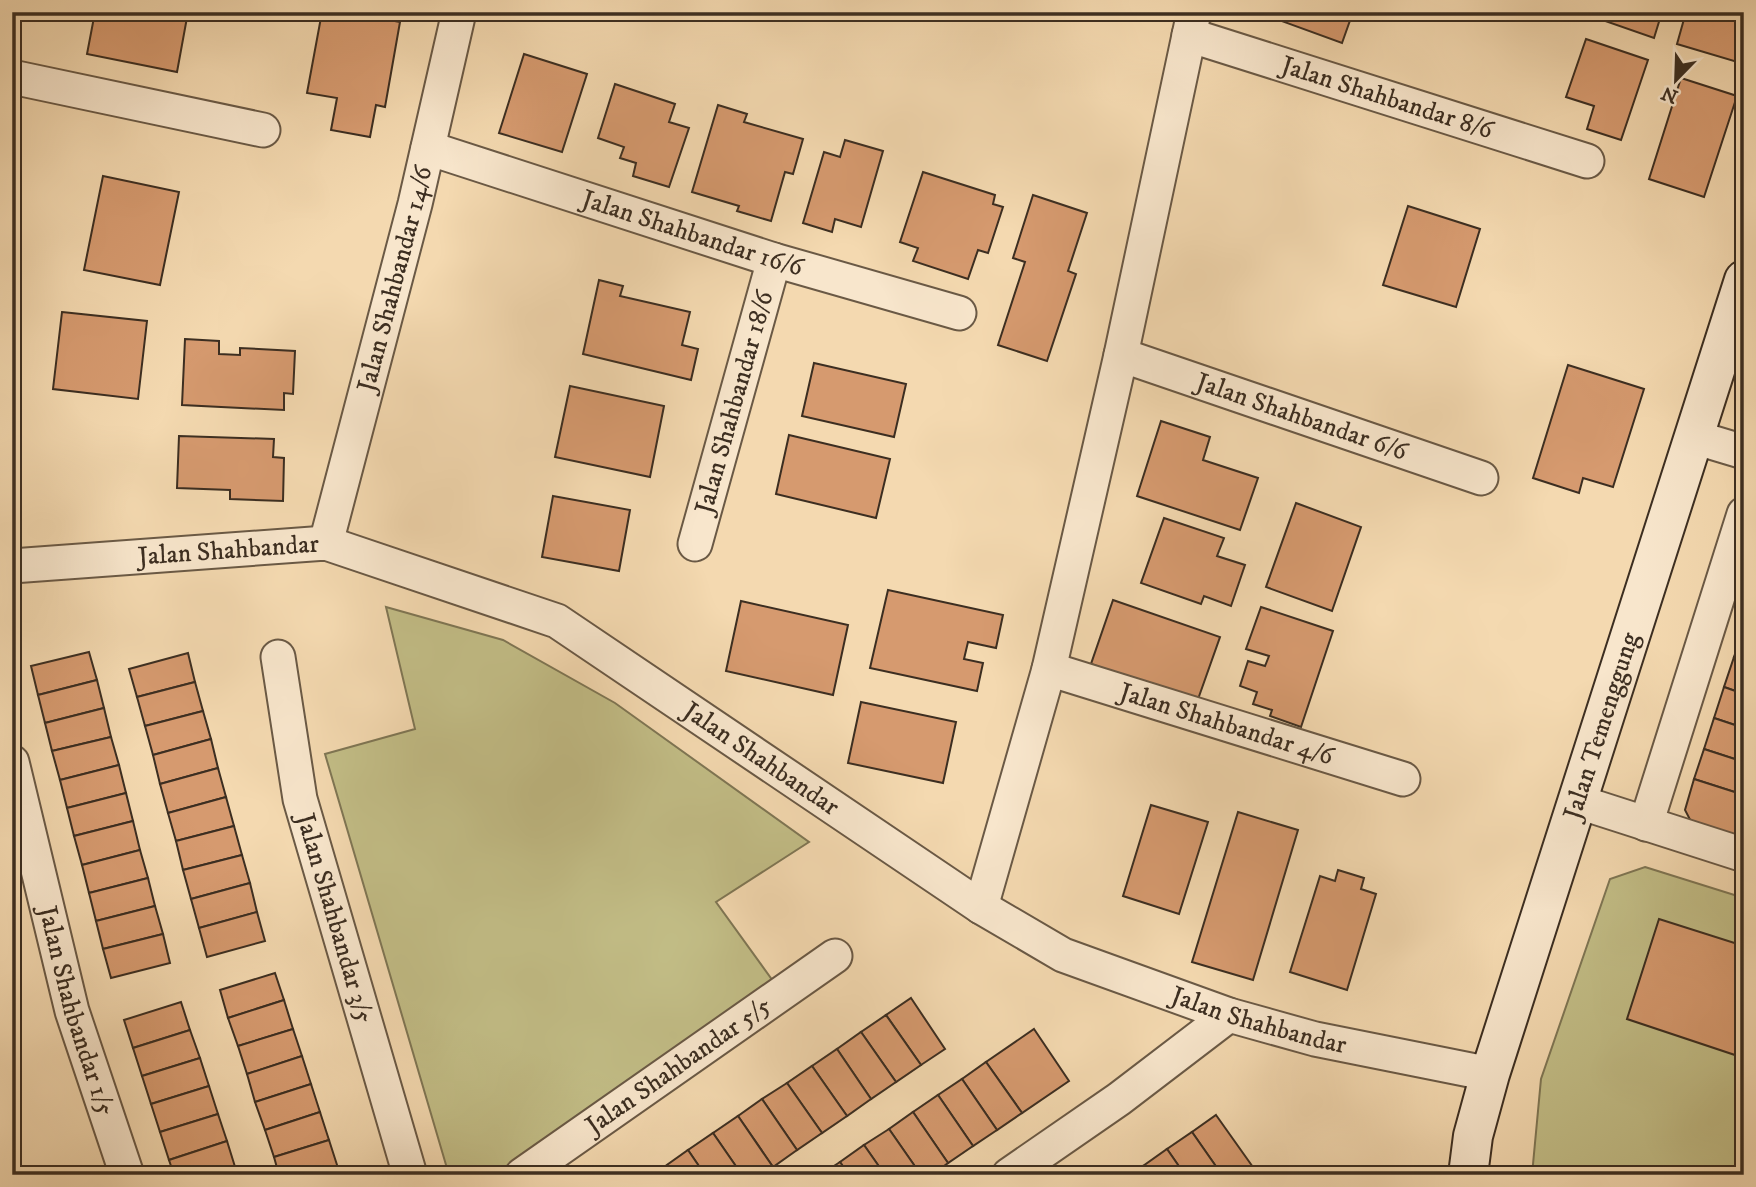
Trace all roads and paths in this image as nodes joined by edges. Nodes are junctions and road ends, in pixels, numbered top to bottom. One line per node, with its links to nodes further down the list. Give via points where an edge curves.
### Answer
1 (459, 12): 5 (street, Jalan Shahbandar 14/6)
2 (1191, 24): 6 (street, Jalan Shahbandar 8/6); 10 (street)
3 (12, 77): 4 (street)
4 (263, 130)
5 (428, 148): 7 (street, Jalan Shahbandar 16/6); 15 (street, Jalan Shahbandar 14/6)
6 (1587, 161)
7 (774, 260): 9 (street, Jalan Shahbandar 16/6); 16 (street, Jalan Shahbandar 18/6)
8 (1744, 280): 11 (street, Jalan Temenggung)
9 (959, 313)
10 (1121, 355): 13 (street, Jalan Shahbandar 6/6); 19 (street)
11 (1694, 437): 12 (street); 22 (street, Jalan Temenggung)
12 (1744, 452)
13 (1481, 478)
14 (1744, 514): 23 (street)
15 (326, 543): 17 (street, Jalan Shahbandar); 25 (street, Jalan Shahbandar, via 557,621)
16 (695, 544)
17 (12, 566)
18 (278, 657): 30 (street, Jalan Shahbandar 3/5, via 300,799)
19 (1049, 669): 21 (street, Jalan Shahbandar 4/6); 25 (street)
20 (12, 762): 29 (street, Jalan Shahbandar 1/5, via 72,1011)
21 (1403, 779)
22 (1576, 801): 23 (street); 28 (street, Jalan Temenggung)
23 (1646, 824): 24 (street)
24 (1744, 855)
25 (981, 907): 27 (street, Jalan Shahbandar, via 1063,955)
26 (835, 956): 31 (street, Jalan Shahbandar 5/5)
27 (1229, 1015): 28 (street, Jalan Shahbandar, via 1315,1039); 32 (street)
28 (1490, 1074): 33 (street, Jalan Temenggung)
29 (127, 1175)
30 (410, 1175)
31 (522, 1175)
32 (1009, 1175)
33 (1468, 1175)

